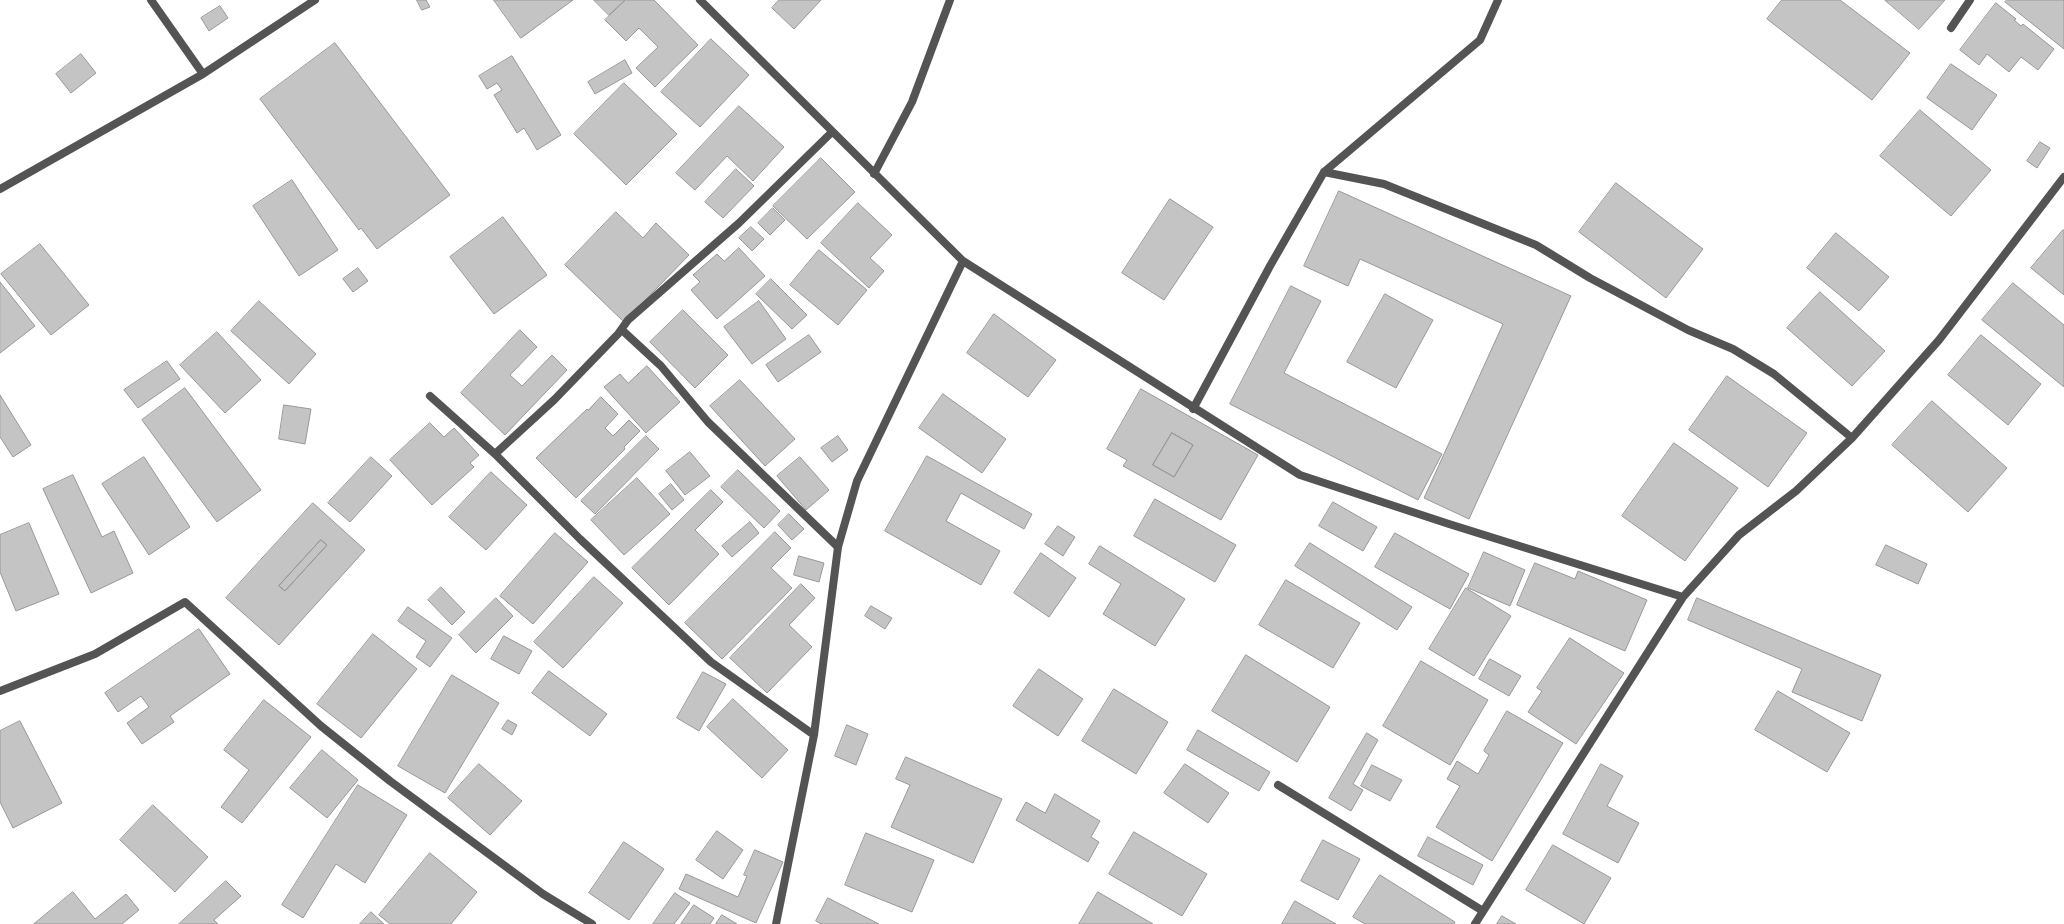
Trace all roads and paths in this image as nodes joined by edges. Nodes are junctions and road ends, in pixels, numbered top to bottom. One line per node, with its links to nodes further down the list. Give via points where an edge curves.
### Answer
1 (151, 0): 8 (street)
2 (315, 0): 8 (street)
3 (700, 0): 9 (street)
4 (950, 0): 11 (street, via 912,102)
5 (1498, 0): 10 (street, via 1480,40)
6 (1970, 0): 7 (street)
7 (1951, 28)
8 (203, 74): 13 (street)
9 (832, 132): 11 (street); 15 (street, via 739,223 628,320)
10 (1324, 172): 17 (street, via 1270,266); 18 (street, via 1384,184 1536,245 1590,278 1688,330 1733,349 1774,374)
11 (874, 174): 14 (street)
12 (2064, 177): 18 (street, via 1939,340)
13 (0, 189)
14 (963, 261): 17 (street); 20 (street, via 857,481)
15 (622, 330): 19 (street, via 554,400); 20 (street, via 661,366 708,422)
16 (430, 396): 19 (street)
17 (1194, 409): 21 (street, via 1300,475 1456,527)
18 (1852, 438): 21 (street, via 1796,491 1739,535)
19 (495, 454): 23 (street, via 580,539 711,662)
20 (838, 547): 23 (street)
21 (1683, 597): 25 (street)
22 (0, 691): 26 (street, via 95,654 185,602 321,726 371,766 543,894)
23 (814, 735): 27 (street)
24 (1278, 785): 25 (street)
25 (1483, 912): 28 (street)
26 (592, 924)
27 (776, 924)
28 (1475, 924)

